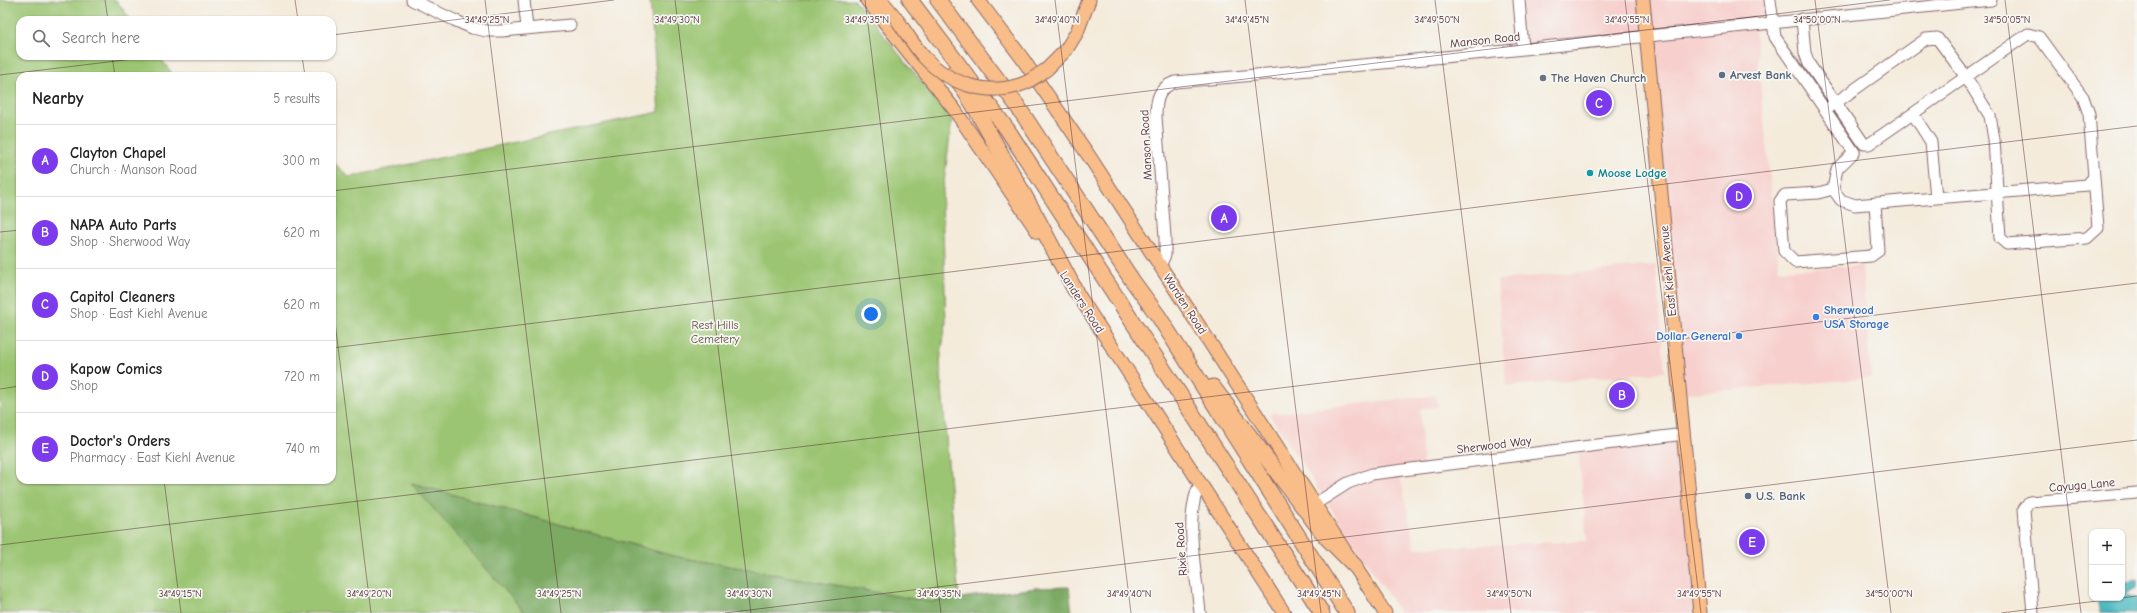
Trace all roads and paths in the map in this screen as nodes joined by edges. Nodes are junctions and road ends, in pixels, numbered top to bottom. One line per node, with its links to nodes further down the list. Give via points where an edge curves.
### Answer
1 (412, 0): 17 (street, via 472,28 502,31)
2 (524, 0): 17 (street)
3 (867, 0): 37 (main road, Landers Road, via 954,109)
4 (881, 0): 8 (main road, bridge, via 923,56 942,74 968,86 993,89 1025,83 1046,70 1066,50 1077,32)
5 (910, 0): 18 (highway)
6 (938, 0): 38 (highway, via 1016,104)
7 (978, 0): 36 (main road, Warden Road, via 1060,112)
8 (1089, 0)
9 (1519, 0): 20 (street)
10 (1643, 0): 19 (main road, East Kiehl Avenue)
11 (1770, 0): 15 (street)
12 (1991, 0): 13 (street, Manson Road)
13 (1894, 5): 14 (street, Manson Road)
14 (1802, 19): 15 (street, Manson Road); 21 (street)
15 (1772, 22): 19 (street, Manson Road); 22 (street, via 1775,37)
16 (570, 25): 17 (street)
17 (527, 28)
18 (934, 30): 37 (highway, via 944,58 973,104); 46 (highway, via 1008,129)
19 (1646, 35): 20 (street, Manson Road); 39 (main road, East Kiehl Avenue)
20 (1523, 49): 36 (street, Manson Road, via 1169,84 1159,94 1156,106 1165,236 1165,255)
21 (1805, 53): 22 (street); 23 (street)
22 (1790, 58): 25 (street)
23 (1814, 71): 25 (street); 26 (street)
24 (1966, 77): 26 (street, via 1937,38 1926,38); 28 (street); 31 (street, via 2028,34 2039,37 2083,97 2089,114); 33 (street, via 1990,116)
25 (1803, 78): 27 (street)
26 (1836, 103): 27 (street); 29 (street)
27 (1825, 110): 30 (street)
28 (1913, 114): 29 (street, via 1869,144); 34 (street, via 1931,142)
29 (1864, 144): 30 (street)
30 (1854, 152): 32 (street, via 1837,169)
31 (2094, 177): 33 (street, via 2087,185); 33 (street, via 2098,228 2087,238 2007,244 2000,238)
32 (1833, 189): 35 (street, via 1841,200 1855,205); 35 (street, via 1818,193 1785,195 1780,202 1784,251 1795,262 1872,256 1878,251)
33 (1997, 193): 34 (street)
34 (1936, 198): 35 (street)
35 (1875, 203)
36 (1160, 266): 42 (main road, Warden Road)
37 (1075, 290): 40 (main road, Landers Road)
38 (1159, 317): 43 (highway, via 1325,536); 47 (highway)
39 (1684, 434): 42 (street, Sherwood Way, via 1372,474 1348,483); 49 (main road, East Kiehl Avenue)
40 (1200, 484): 44 (street, Rixie Road, via 1193,501 1192,521); 45 (main road, Landers Road)
41 (2137, 493): 50 (street, Cayuga Lane, via 2028,502 2024,509)
42 (1315, 504): 43 (main road, Warden Road)
43 (1355, 566): 48 (main road, Warden Road)
44 (1200, 613)
45 (1284, 613)
46 (1322, 613)
47 (1347, 613)
48 (1385, 613)
49 (1700, 613)
50 (2033, 613)

